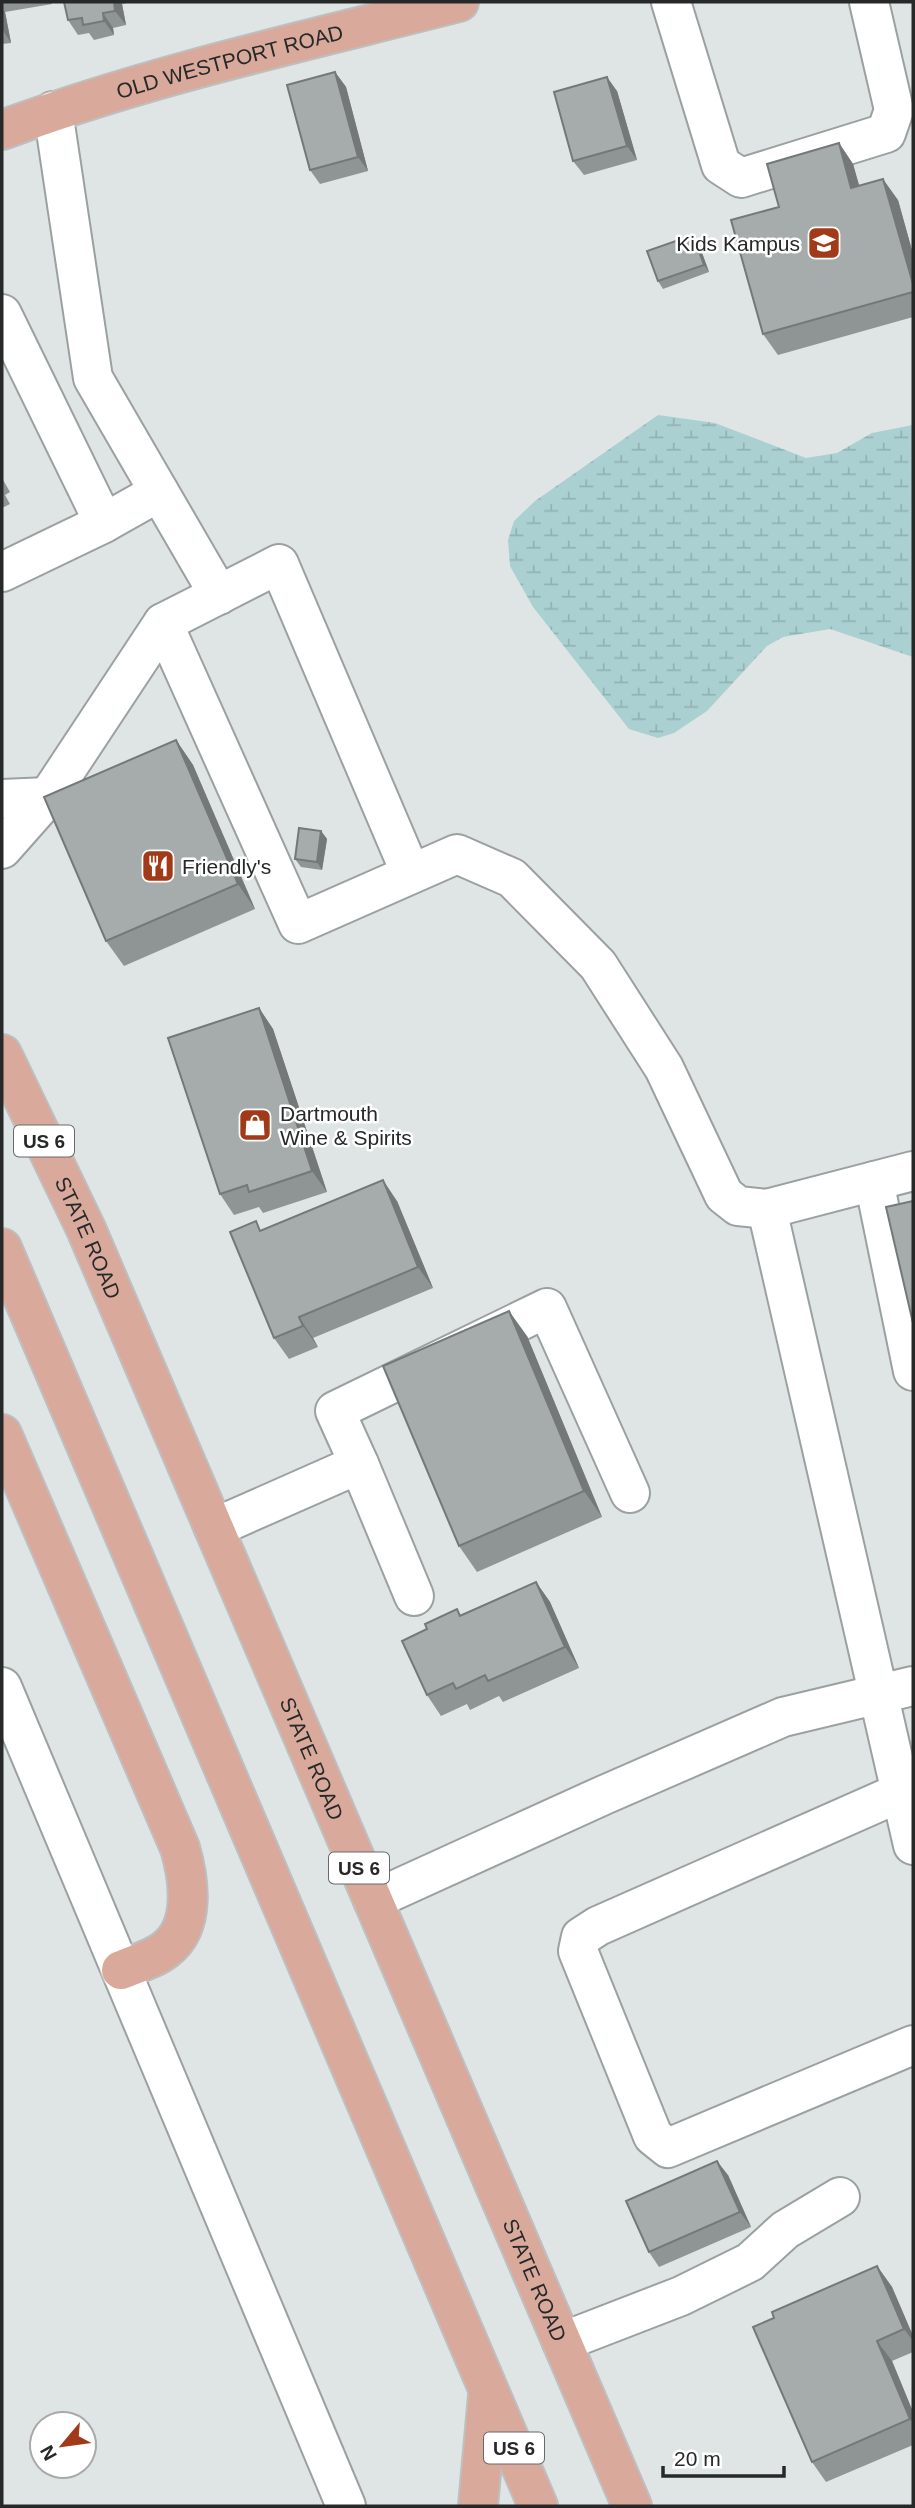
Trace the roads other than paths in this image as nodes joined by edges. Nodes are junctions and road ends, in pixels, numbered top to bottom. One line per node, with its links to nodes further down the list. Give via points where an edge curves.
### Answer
1 (459, 2): 4 (main road, OLD WESTPORT ROAD)
2 (671, 2): 3 (lane, via 721,165 741,178 886,133 894,110)
3 (869, 2)
4 (53, 111): 5 (main road, OLD WESTPORT ROAD); 7 (lane, via 93,378)
5 (2, 130)
6 (6, 334): 8 (lane)
7 (159, 492): 8 (lane); 10 (lane)
8 (104, 523): 9 (lane)
9 (2, 572)
10 (219, 595): 11 (lane); 15 (lane, via 279,564)
11 (163, 623): 12 (lane); 15 (lane, via 298,923)
12 (48, 797): 13 (lane); 14 (lane)
13 (2, 799)
14 (2, 849)
15 (411, 874): 19 (lane, via 457,855 512,878 598,965 663,1068 724,1195 738,1206)
16 (2, 1054): 25 (main road, STATE ROAD / US 6, via 86,1229)
17 (913, 1171): 18 (lane)
18 (874, 1181): 19 (lane); 21 (lane)
19 (767, 1209): 28 (lane)
20 (2, 1248): 36 (main road, US 6)
21 (913, 1371)
22 (2, 1434): 32 (main road, via 186,1867 188,1904 175,1938 165,1950)
23 (359, 1464): 24 (lane, via 335,1411 547,1308); 25 (lane); 26 (lane)
24 (630, 1493)
25 (214, 1528): 31 (main road, STATE ROAD / US 6)
26 (414, 1596)
27 (2, 1687): 32 (lane)
28 (896, 1691): 29 (lane); 31 (lane, via 783,1717)
29 (901, 1792): 30 (lane); 33 (lane, via 598,1926 581,1937 578,1951 653,2136 668,2148)
30 (913, 1845)
31 (373, 1900): 35 (main road, STATE ROAD / US 6)
32 (121, 1970): 37 (lane)
33 (913, 2045)
34 (840, 2197): 35 (lane, via 785,2230 750,2262)
35 (562, 2342): 40 (main road, STATE ROAD / US 6)
36 (489, 2390): 38 (main road); 39 (main road, US 6)
37 (346, 2506)
38 (478, 2506)
39 (538, 2506)
40 (632, 2506)

